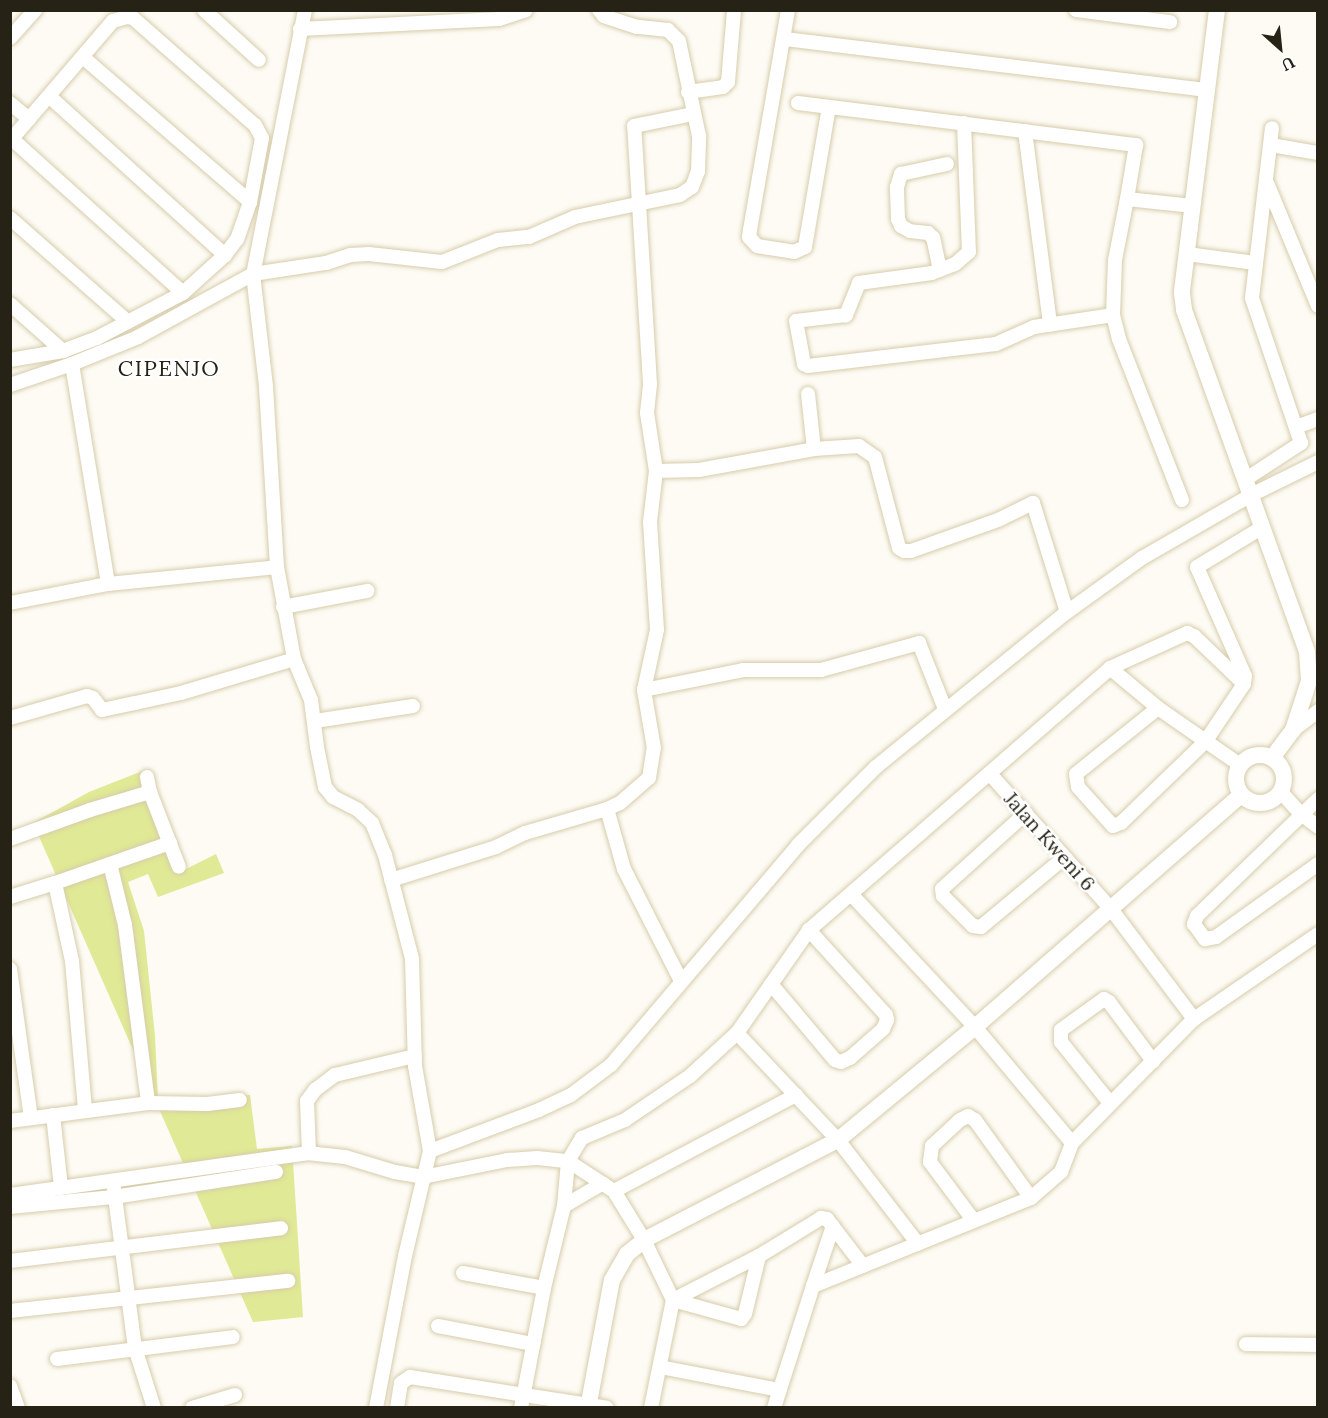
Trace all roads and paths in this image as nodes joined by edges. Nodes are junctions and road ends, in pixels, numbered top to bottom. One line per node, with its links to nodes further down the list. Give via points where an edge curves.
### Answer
1 (35, 10): 13 (street)
2 (204, 10): 16 (street)
3 (305, 10): 12 (street)
4 (526, 10): 12 (street, via 499,19)
5 (599, 10): 18 (street, via 604,16 637,27 675,34)
6 (734, 10): 18 (street, via 728,82 723,87)
7 (788, 10): 14 (street)
8 (1217, 10): 17 (street)
9 (1079, 11): 10 (street)
10 (1141, 14): 11 (street)
11 (1170, 21)
12 (300, 29): 42 (street)
13 (10, 38)
14 (785, 39): 17 (street); 22 (street, via 749,237 757,246 794,252 805,247)
15 (84, 58): 19 (street); 34 (street); 34 (street, via 113,21 133,18 247,117 260,129 262,138)
16 (259, 60)
17 (1208, 90): 36 (street)
18 (688, 92): 23 (street)
19 (50, 97): 24 (street); 39 (street)
20 (10, 103): 24 (street)
21 (798, 103): 22 (street)
22 (829, 107): 25 (street)
23 (693, 114): 35 (street, via 699,136 698,171 692,187 680,195); 35 (street, via 634,126)
24 (29, 119): 28 (street)
25 (964, 123): 27 (street); 41 (street, via 970,248 955,264)
26 (1272, 128): 29 (street)
27 (1025, 131): 33 (street, via 1136,145); 48 (street)
28 (11, 140): 43 (street)
29 (1271, 145): 30 (street); 32 (street)
30 (1317, 153)
31 (947, 164): 41 (street, via 900,174 897,187 901,226 933,238)
32 (1266, 181): 40 (street); 45 (street)
33 (1127, 199): 36 (street); 46 (street, via 1115,260)
34 (249, 202): 39 (street, via 237,238)
35 (641, 204): 42 (street, via 575,217 530,237 498,240 441,262 350,255 326,263); 58 (street, via 650,384 647,413)
36 (1193, 206): 38 (street)
37 (10, 218): 47 (street)
38 (1187, 254): 40 (street); 59 (street, via 1184,310)
39 (225, 255): 43 (street)
40 (1255, 263): 55 (street, via 1254,311)
41 (940, 270): 48 (street, via 865,280 856,288 846,315 796,321 804,364 996,344)
42 (253, 274): 51 (street, via 138,337); 63 (street, via 266,387)
43 (183, 293): 47 (street)
44 (10, 304): 49 (street)
45 (1317, 306)
46 (1113, 315): 48 (street); 61 (street)
47 (128, 322): 49 (street)
48 (1050, 324)
49 (63, 351): 50 (street)
50 (10, 360)
51 (72, 364): 52 (street); 64 (street)
52 (10, 385)
53 (808, 394): 56 (street)
54 (1317, 419): 55 (street)
55 (1296, 426): 59 (street, via 1301,443)
56 (814, 448): 58 (street, via 699,470); 68 (street, via 859,446 869,450 875,457 899,548 904,551 998,520 1033,503)
57 (1317, 462): 60 (street)
58 (656, 471): 72 (street, via 650,522 657,630)
59 (1246, 479): 60 (street)
60 (1251, 495): 62 (street); 68 (street, via 1142,558)
61 (1182, 500)
62 (1263, 527): 71 (street, via 1197,567 1245,676); 79 (street, via 1310,665 1309,681)
63 (276, 567): 64 (street); 67 (street)
64 (108, 584): 66 (street)
65 (367, 591): 67 (street)
66 (10, 603)
67 (283, 607): 69 (street)
68 (1067, 612): 75 (street)
69 (294, 658): 77 (street, via 124,706 102,710 87,696); 78 (street)
70 (1110, 668): 71 (street, via 1186,633 1194,636); 74 (street); 83 (street)
71 (1244, 684): 80 (street)
72 (644, 690): 75 (street, via 743,670 821,670 919,643); 89 (street, via 654,748 649,778)
73 (413, 706): 78 (street)
74 (1158, 708): 80 (street); 80 (street, via 1076,774 1078,787 1113,826 1121,823)
75 (945, 709): 107 (street, via 876,767 798,845)
76 (1317, 711): 79 (street)
77 (10, 718)
78 (315, 721): 99 (street, via 326,787 333,797 358,810 372,824)
79 (1293, 730): 81 (street)
80 (1205, 742): 82 (street)
81 (1272, 758): 82 (street, via 1255,756); 86 (street, via 1284,773)
82 (1240, 765): 87 (street, via 1236,780)
83 (990, 774): 90 (street, Jalan Kweni 6); 101 (street)
84 (147, 777): 85 (street)
85 (150, 792): 93 (street); 94 (street)
86 (1281, 792): 87 (street, via 1262,804); 91 (street)
87 (1241, 795): 103 (street)
88 (1317, 799): 91 (street)
89 (607, 809): 99 (street); 107 (street, via 624,869)
90 (1026, 813): 95 (street, Jalan Kweni 6); 95 (street, via 942,889 943,896 973,926 981,927)
91 (1301, 814): 92 (street); 97 (street, via 1197,916 1194,924 1205,939 1216,937)
92 (1317, 827)
93 (10, 839)
94 (170, 843): 96 (street); 98 (street)
95 (1065, 857): 103 (street, Jalan Kweni 6)
96 (110, 864): 100 (street); 116 (street, via 125,925)
97 (1317, 864)
98 (179, 867)
99 (391, 880): 112 (street, via 412,959)
100 (55, 882): 102 (street); 118 (street, via 72,961)
101 (852, 894): 104 (street); 110 (street)
102 (10, 897)
103 (1111, 909): 109 (street, Jalan Kweni 6); 110 (street)
104 (809, 930): 108 (street); 108 (street, via 886,1015 883,1029 850,1058 835,1060)
105 (1317, 934): 109 (street)
106 (10, 969): 120 (street)
107 (681, 981): 124 (street, via 611,1065 571,1095 479,1135)
108 (771, 984): 111 (street)
109 (1194, 1019): 113 (street)
110 (975, 1027): 122 (street); 123 (street)
111 (737, 1033): 114 (street); 126 (street, via 650,1106 582,1138)
112 (415, 1056): 124 (street); 125 (street, via 335,1075 315,1090 307,1101)
113 (1153, 1060): 117 (street); 117 (street, via 1104,999 1061,1030 1061,1042)
114 (796, 1095): 122 (street); 131 (street)
115 (240, 1100): 116 (street)
116 (148, 1103): 118 (street)
117 (1110, 1103): 123 (street)
118 (85, 1109): 119 (street)
119 (53, 1115): 120 (street); 130 (street)
120 (31, 1118): 121 (street)
121 (10, 1121)
122 (838, 1140): 140 (street); 141 (street)
123 (1072, 1143): 134 (street, via 1061,1172)
124 (430, 1151): 128 (street)
125 (309, 1153): 128 (street, via 345,1157); 129 (street)
126 (568, 1161): 128 (street, via 507,1160); 131 (street); 135 (street)
127 (276, 1172): 133 (street)
128 (423, 1177): 169 (street)
129 (114, 1180): 130 (street); 133 (street)
130 (61, 1187): 132 (street)
131 (608, 1187): 135 (street); 140 (street)
132 (10, 1195)
133 (114, 1197): 136 (street); 142 (street)
134 (1031, 1198): 137 (street); 137 (street, via 975,1120 968,1116 932,1146 930,1162)
135 (564, 1206): 149 (street)
136 (10, 1207)
137 (974, 1221): 141 (street)
138 (833, 1226): 143 (street, via 821,1218); 145 (street); 148 (street)
139 (281, 1228): 142 (street)
140 (644, 1240): 151 (street); 165 (street, via 627,1254 612,1280)
141 (918, 1244): 145 (street)
142 (121, 1247): 144 (street); 150 (street)
143 (759, 1256): 151 (street); 151 (street, via 741,1319)
144 (10, 1261)
145 (863, 1266): 148 (street)
146 (463, 1273): 149 (street)
147 (288, 1281): 150 (street)
148 (813, 1286): 162 (street)
149 (544, 1288): 155 (street)
150 (129, 1299): 152 (street); 158 (street)
151 (673, 1300): 160 (street)
152 (10, 1311)
153 (438, 1326): 155 (street)
154 (233, 1337): 158 (street)
155 (533, 1344): 164 (street)
156 (1246, 1344): 157 (street)
157 (1317, 1345)
158 (135, 1348): 159 (street); 167 (street)
159 (57, 1359)
160 (660, 1367): 162 (street); 172 (street)
161 (10, 1386): 166 (street)
162 (780, 1390): 173 (street)
163 (236, 1395): 168 (street)
164 (523, 1401): 165 (street); 170 (street, via 410,1377 401,1383)
165 (589, 1405): 171 (street)
166 (18, 1407)
167 (154, 1407)
168 (192, 1407)
169 (376, 1407)
170 (397, 1407)
171 (607, 1407)
172 (651, 1407)
173 (774, 1407)

